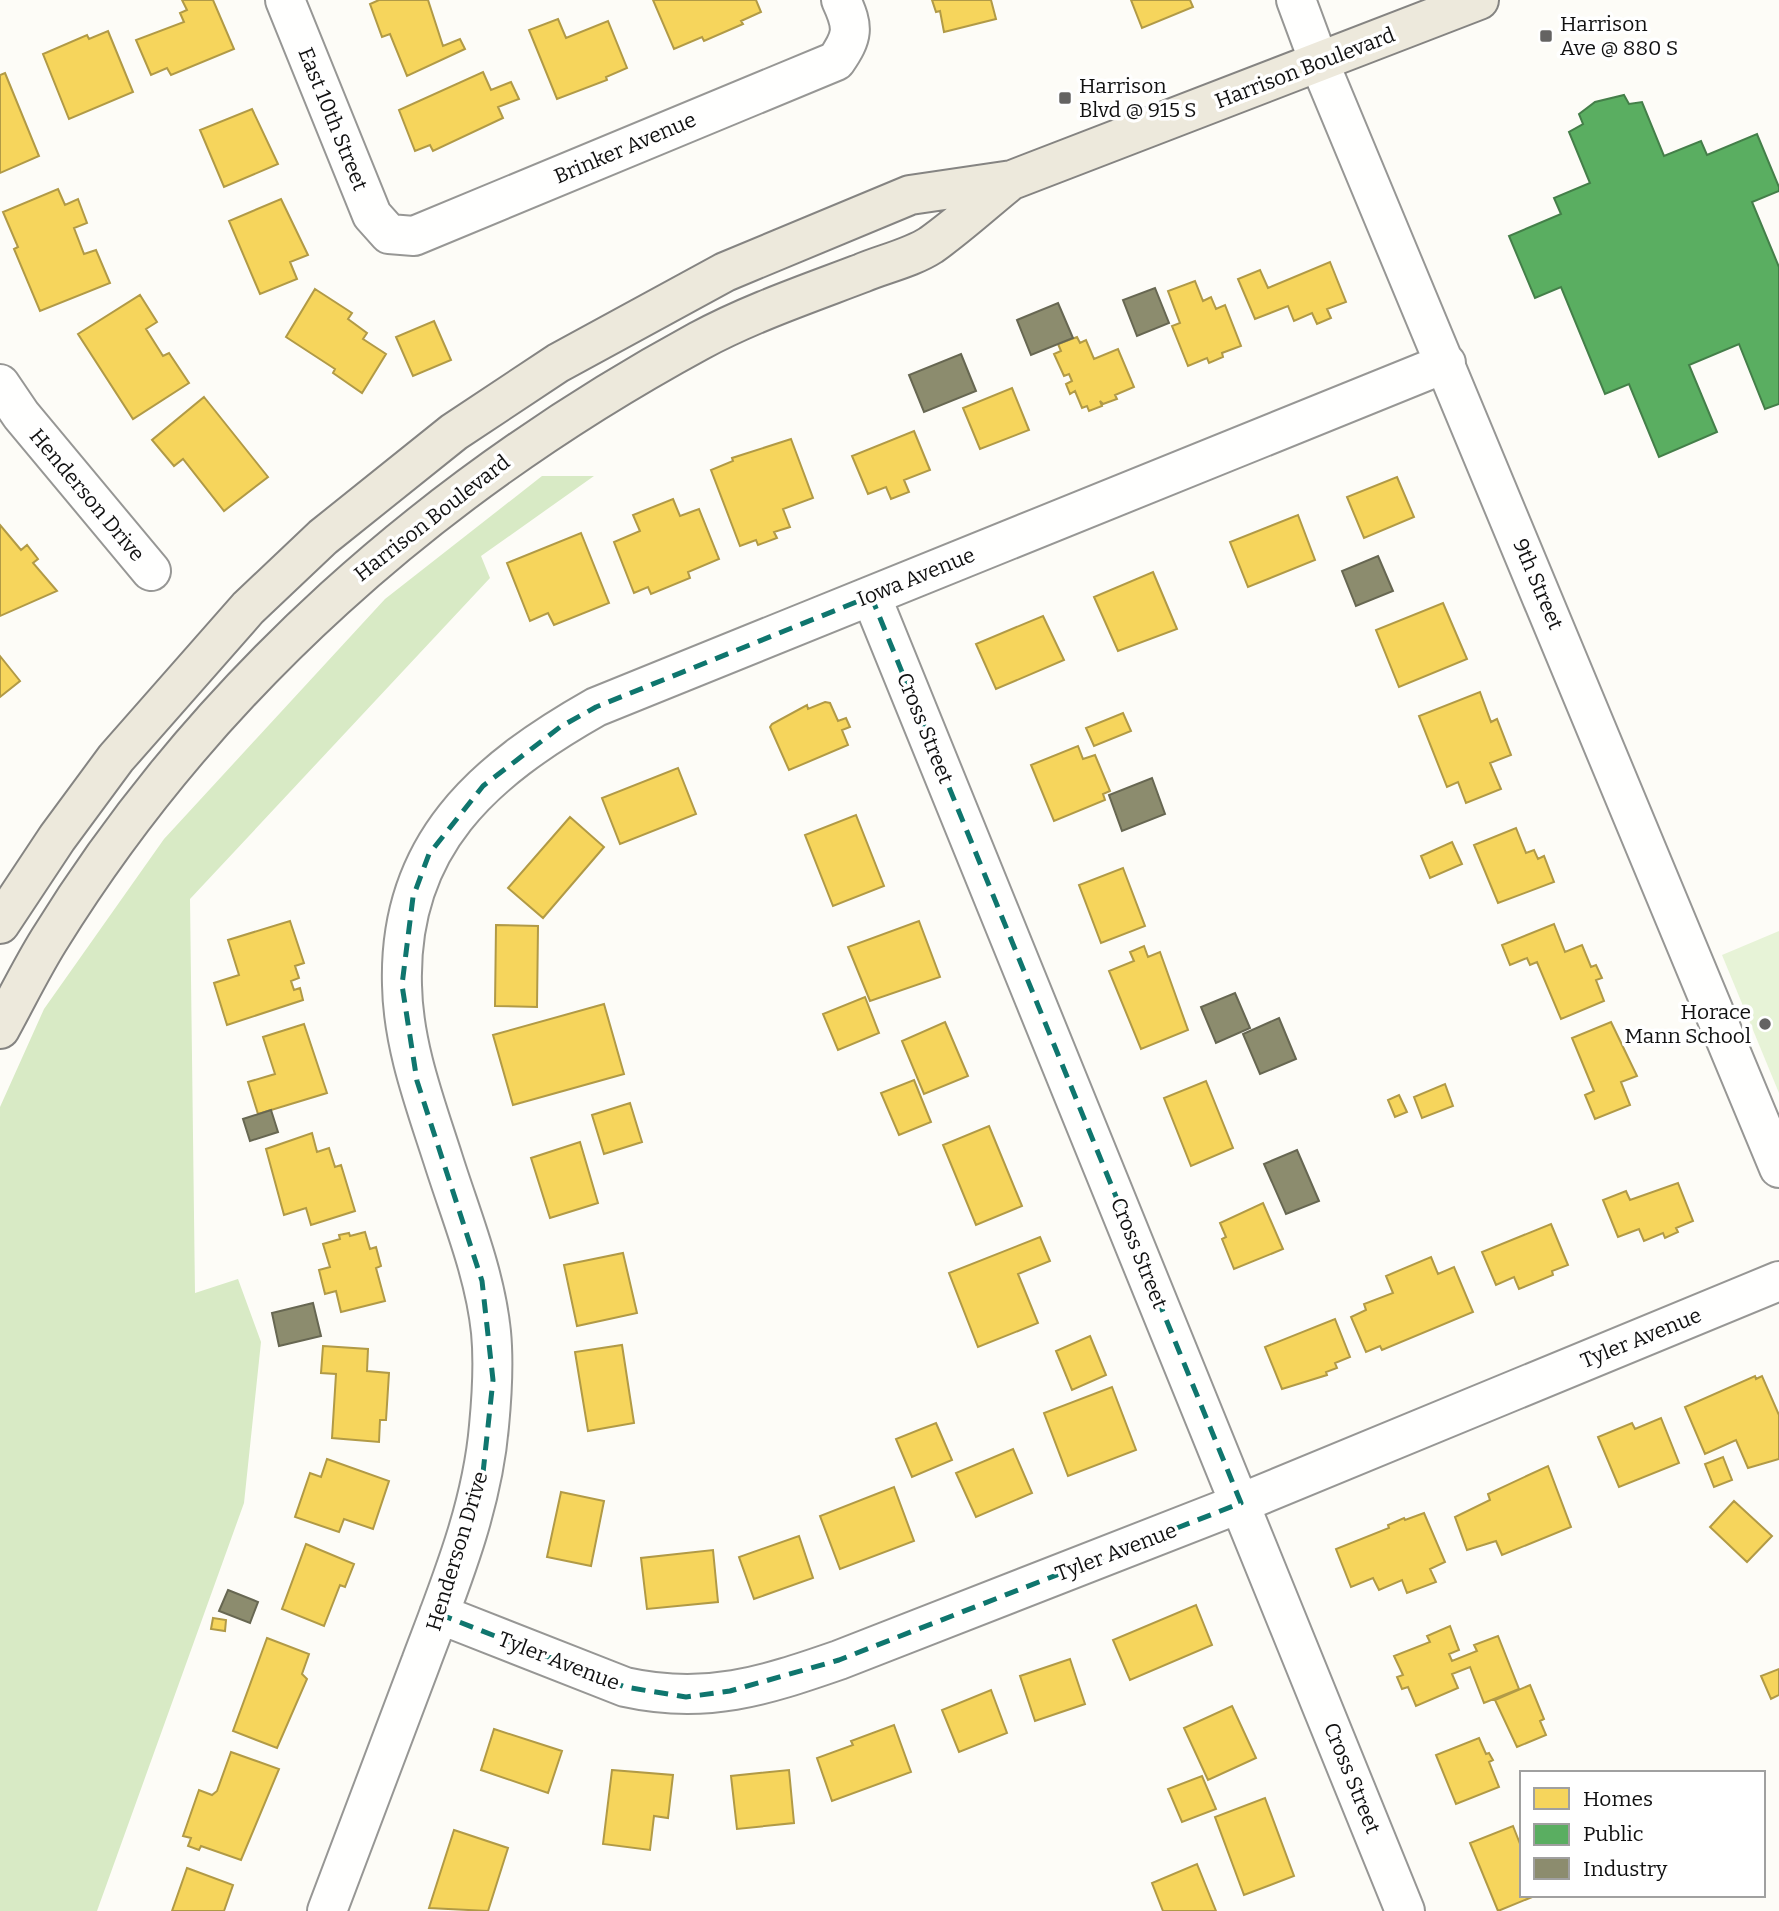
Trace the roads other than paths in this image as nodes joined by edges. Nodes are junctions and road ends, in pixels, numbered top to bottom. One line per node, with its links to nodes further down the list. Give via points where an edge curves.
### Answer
1 (285, 0): 7 (street, East 10th Street, via 372,215)
2 (841, 0): 7 (street, Brinker Avenue, via 849,19 850,40 836,61 414,236)
3 (1296, 0): 5 (street, 9th Street)
4 (1479, 0): 5 (main road, Harrison Boulevard)
5 (1319, 62): 6 (main road, Harrison Boulevard); 8 (street, 9th Street)
6 (1012, 180): 13 (main road, Harrison Boulevard, via 910,195 725,272 558,363 454,432 323,537 248,608 116,758); 14 (main road, Harrison Boulevard, via 929,246 775,306 702,340 600,399 492,468 363,570 290,639 160,784 49,940)
7 (389, 234)
8 (1446, 363): 11 (street, Iowa Avenue); 15 (street, 9th Street)
9 (0, 384): 10 (street, Henderson Drive)
10 (151, 571)
11 (871, 596): 12 (street, Iowa Avenue, via 596,707 560,727 483,786 452,819); 17 (street, Cross Street)
12 (429, 854): 18 (street, Henderson Drive, via 413,897 402,985 417,1081 482,1281 491,1332 492,1380 483,1473)
13 (0, 924)
14 (0, 1029)
15 (1779, 1168)
16 (1779, 1281): 17 (street, Tyler Avenue)
17 (1241, 1503): 18 (street, Tyler Avenue, via 839,1660 730,1691 686,1696 625,1687); 20 (street, Cross Street)
18 (439, 1614): 19 (street, Henderson Drive)
19 (327, 1911)
20 (1405, 1911)

